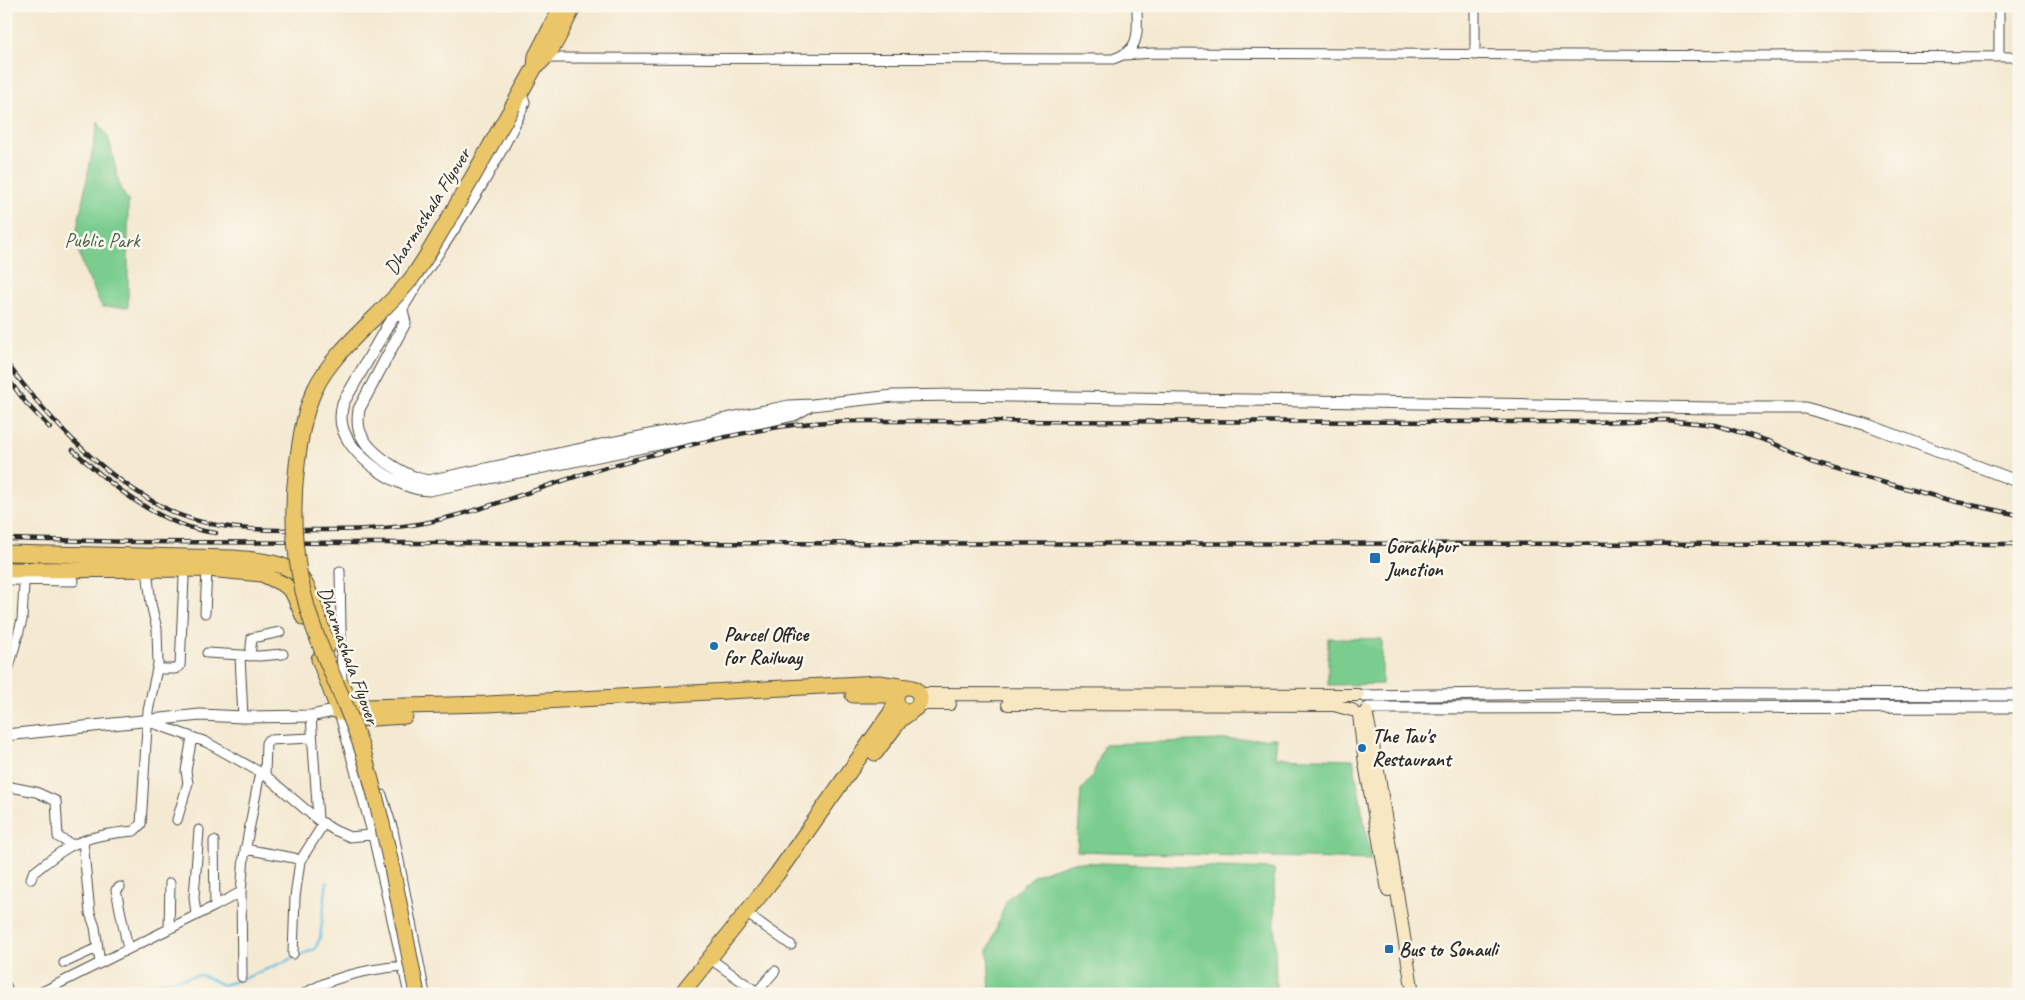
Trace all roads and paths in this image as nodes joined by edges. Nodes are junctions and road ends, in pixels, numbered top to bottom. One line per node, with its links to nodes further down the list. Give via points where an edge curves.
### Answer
1 (562, 6): 10 (main road)
2 (574, 6): 10 (main road)
3 (1137, 6): 6 (street, via 1137,39 1129,53)
4 (1475, 6): 7 (street)
5 (1999, 6): 8 (street)
6 (1124, 55): 7 (street); 10 (street, via 1113,59)
7 (1474, 55): 8 (street)
8 (1999, 57): 9 (street)
9 (2019, 57)
10 (539, 61): 11 (main road, Dharmashala Flyover)
11 (517, 100): 12 (street, via 524,102 523,105 488,172); 82 (main road, Dharmashala Flyover, bridge, via 413,277 322,376 314,390 302,433 294,488 293,534 303,593 363,753)
12 (402, 310): 13 (street, via 405,322 357,419 365,442 384,460 418,479 435,480 789,406); 13 (street, via 392,318 343,403 342,426 346,438 373,466 395,482 419,490 436,490 714,433 794,415)
13 (812, 406): 14 (street, via 893,396 957,395 1805,408 1868,425)
14 (2019, 482)
15 (6, 553): 16 (main road)
16 (28, 553): 21 (street); 33 (main road, via 233,558 289,568 301,576 310,590)
17 (147, 569): 18 (main road); 21 (main road); 31 (street, via 157,629)
18 (207, 569): 25 (street); 39 (main road, via 262,574 285,584 299,602)
19 (6, 570): 21 (main road)
20 (340, 571): 33 (street)
21 (24, 575): 23 (street); 24 (street); 32 (street, via 22,620)
22 (184, 578): 31 (street, via 180,666)
23 (6, 580)
24 (74, 581)
25 (205, 613)
26 (280, 632): 30 (street, via 252,638)
27 (207, 653): 29 (street)
28 (283, 654): 30 (street)
29 (240, 656): 30 (street); 41 (street)
30 (250, 656)
31 (157, 669): 43 (street)
32 (6, 678)
33 (342, 684): 34 (main road, via 350,701 364,707 488,704 879,683)
34 (899, 694): 36 (main road, via 912,687); 36 (main road, via 899,708 905,711); 42 (main road); 65 (main road, via 890,714)
35 (2019, 695): 37 (street, via 1565,693)
36 (917, 703): 37 (main road); 65 (main road, via 900,720)
37 (1361, 706): 38 (street); 86 (main road, via 1365,764); 87 (main road, via 1378,771)
38 (2019, 707)
39 (339, 711): 40 (street); 42 (main road); 53 (street)
40 (311, 716): 41 (street); 46 (street)
41 (243, 717): 43 (street, via 200,715)
42 (358, 719): 52 (street)
43 (147, 721): 44 (street); 45 (street); 54 (street, via 141,824 134,831)
44 (6, 736)
45 (192, 737): 47 (street); 49 (street, via 186,771 188,783)
46 (312, 738): 47 (street, via 268,740); 50 (street)
47 (262, 773): 50 (street); 57 (street)
48 (6, 786): 56 (street, via 36,792 56,801 58,837)
49 (177, 820)
50 (321, 822): 53 (street, via 350,837); 58 (street)
51 (199, 830): 64 (street, via 194,897)
52 (393, 830): 53 (street); 83 (street)
53 (373, 836): 74 (street)
54 (83, 841): 56 (street); 68 (street)
55 (214, 841): 63 (street)
56 (73, 845): 59 (street, via 33,873)
57 (245, 849): 58 (street); 62 (street)
58 (300, 861): 70 (street)
59 (31, 879)
60 (170, 883): 66 (street)
61 (120, 887): 69 (street, via 116,890)
62 (240, 892): 63 (street); 76 (street)
63 (215, 906): 64 (street)
64 (196, 915): 66 (street)
65 (749, 915): 67 (street); 71 (main road)
66 (169, 929): 69 (street)
67 (791, 945)
68 (97, 948): 72 (street); 73 (street)
69 (128, 949): 73 (street)
70 (293, 954)
71 (713, 961): 75 (street, via 757,992); 84 (main road); 85 (main road)
72 (64, 963)
73 (100, 963): 79 (street)
74 (402, 966): 80 (street, via 339,978); 81 (street)
75 (775, 971)
76 (242, 977)
77 (6, 986): 78 (street)
78 (8, 994)
79 (38, 994)
80 (304, 994)
81 (409, 994)
82 (417, 994)
83 (424, 994)
84 (681, 994)
85 (693, 994)
86 (1406, 994)
87 (1413, 994)

